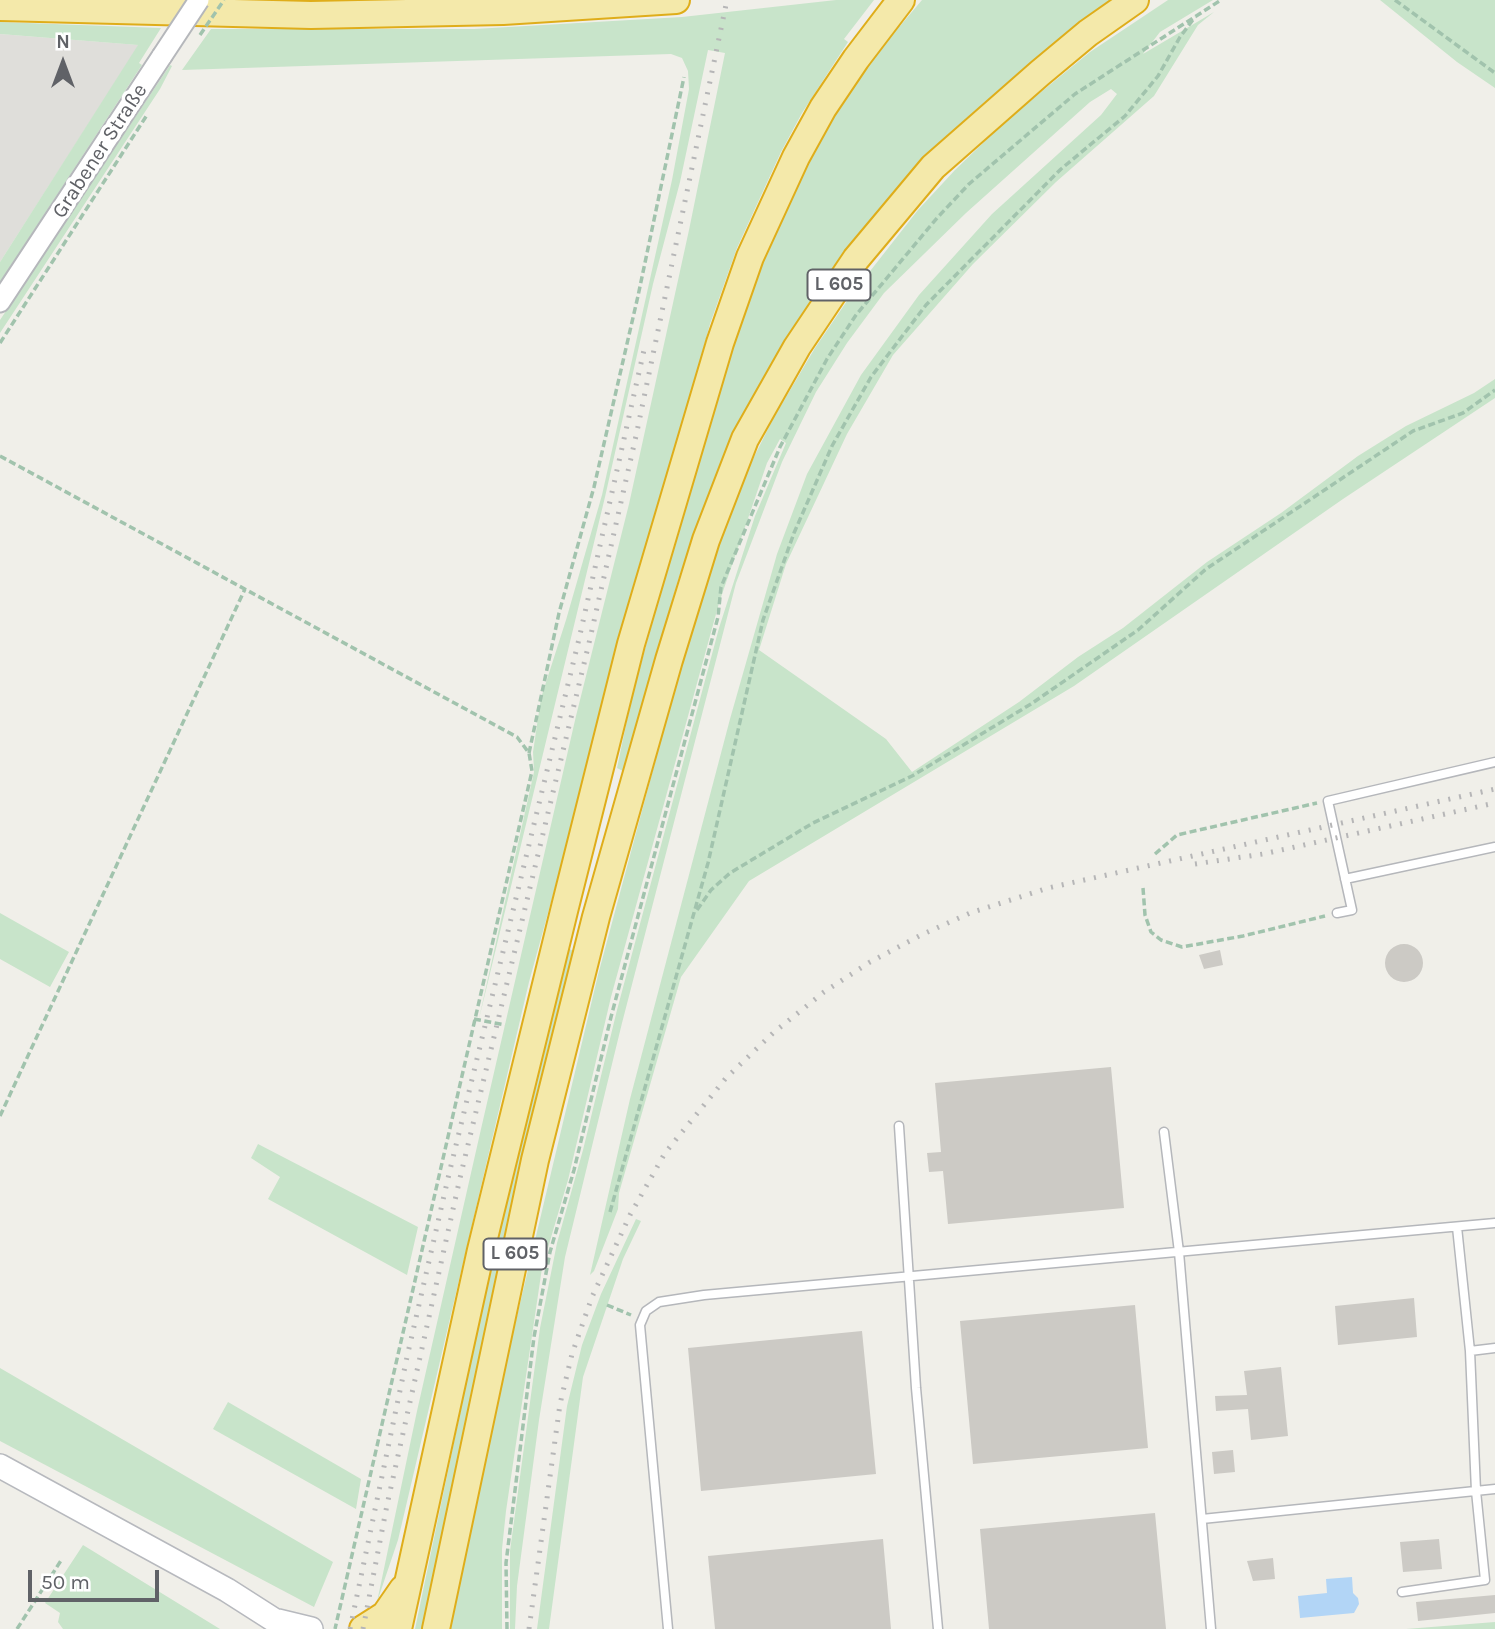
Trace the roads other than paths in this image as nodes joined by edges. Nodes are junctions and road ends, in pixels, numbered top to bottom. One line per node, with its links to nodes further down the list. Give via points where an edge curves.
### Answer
1 (199, 0): 6 (street, Grabener Straße, bridge)
2 (676, 0): 5 (highway, via 503,11 312,15)
3 (901, 0): 25 (highway, L 605, via 823,108 772,205 720,343 611,723 502,1162 407,1582)
4 (1135, 0): 27 (highway, L 605, via 1069,49 933,167 856,260 797,347 745,439 697,567 596,917 535,1160)
5 (0, 7)
6 (0, 302)
7 (1495, 762): 9 (lane, via 1328,801)
8 (1495, 847): 9 (lane)
9 (1345, 880): 10 (lane, via 1352,910)
10 (1337, 913)
11 (899, 1126): 16 (lane)
12 (1164, 1132): 15 (lane)
13 (1495, 1223): 14 (lane)
14 (1457, 1227): 15 (lane); 18 (lane)
15 (1179, 1252): 16 (lane); 22 (lane)
16 (909, 1277): 28 (lane, via 704,1295 659,1302 646,1311 640,1320); 29 (lane)
17 (1495, 1348): 18 (lane)
18 (1470, 1351): 21 (lane)
19 (0, 1466): 24 (main road)
20 (1495, 1489): 21 (lane)
21 (1476, 1491): 22 (lane); 23 (lane, via 1485,1580)
22 (1202, 1519): 30 (lane)
23 (1402, 1592)
24 (283, 1625): 26 (main road)
25 (378, 1627)
26 (311, 1629)
27 (436, 1629)
28 (668, 1629)
29 (938, 1629)
30 (1211, 1629)

